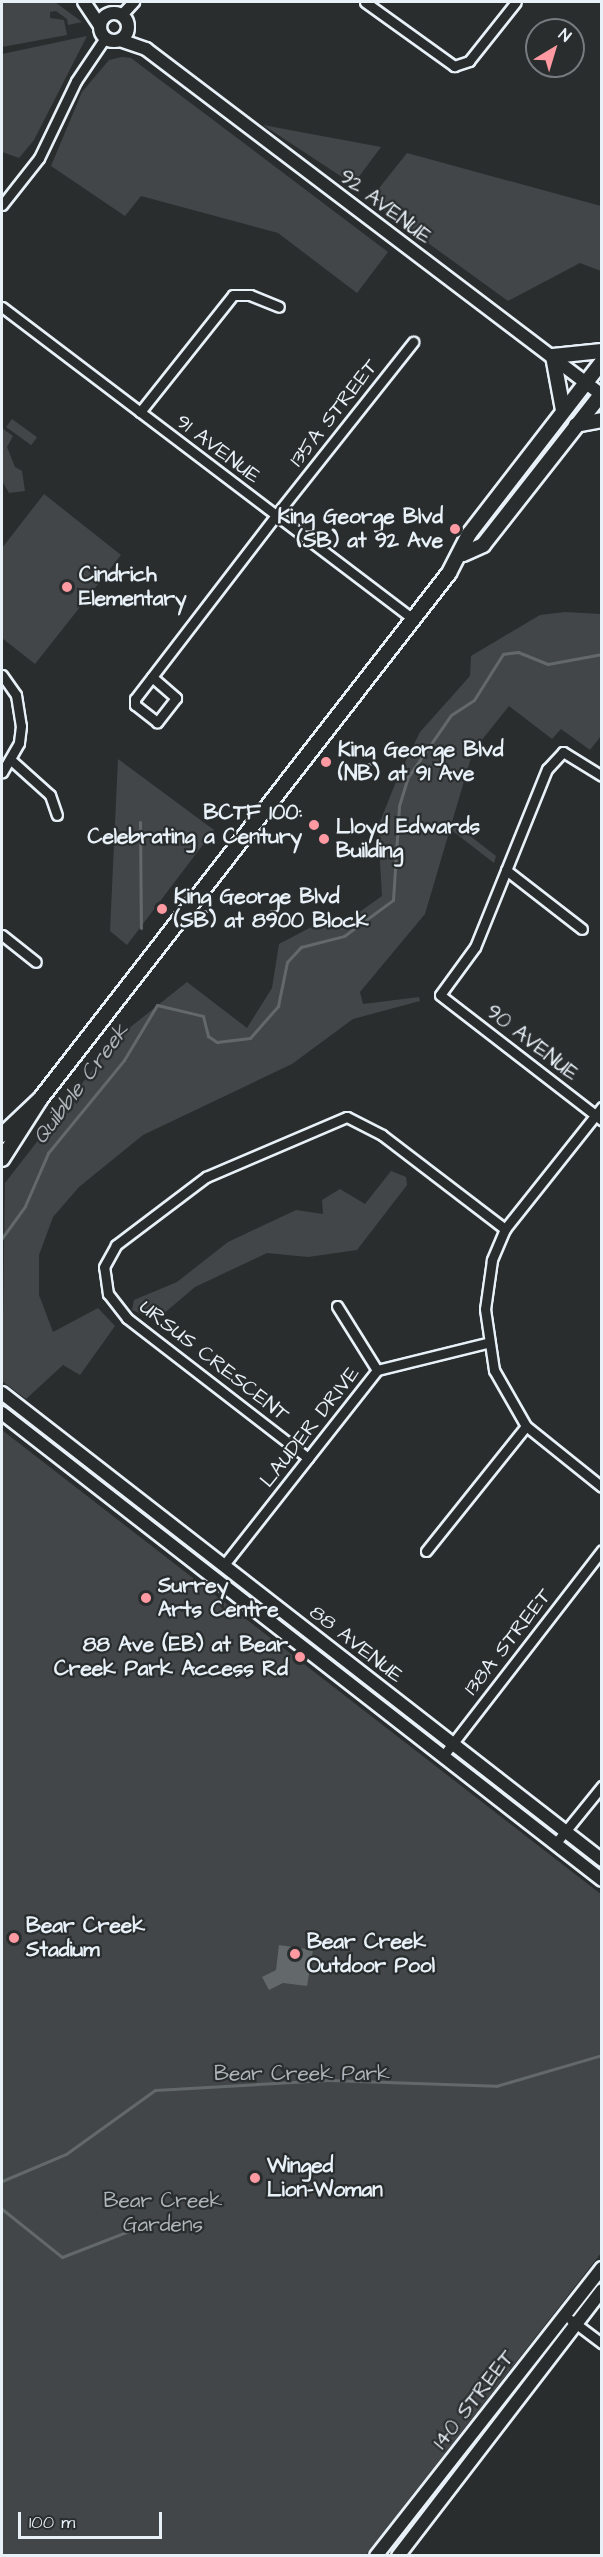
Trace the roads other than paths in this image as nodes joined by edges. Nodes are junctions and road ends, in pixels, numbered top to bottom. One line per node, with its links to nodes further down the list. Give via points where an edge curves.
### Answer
1 (84, 2): 5 (main road); 6 (main road)
2 (134, 2): 5 (street)
3 (365, 2): 4 (street, via 454,66 469,61)
4 (516, 2)
5 (116, 15): 6 (main road); 7 (main road)
6 (100, 26): 8 (main road)
7 (128, 27): 9 (main road); 10 (main road)
8 (105, 38): 9 (main road); 11 (street, via 76,81 39,158)
9 (120, 40): 10 (main road)
10 (146, 49): 16 (main road, 92 AVENUE)
11 (2, 204)
12 (2, 307): 21 (street, 91 AVENUE)
13 (279, 308): 21 (street, via 250,295 233,295)
14 (413, 342): 24 (street, 135A STREET)
15 (602, 351): 16 (main road)
16 (553, 356): 18 (main road, 92 AVENUE); 20 (main road)
17 (602, 362): 18 (main road)
18 (586, 382): 19 (main road, 92 AVENUE); 20 (main road)
19 (601, 394): 23 (main road)
20 (563, 410): 25 (main road, via 469,534)
21 (140, 412): 24 (street, 91 AVENUE)
22 (602, 420): 23 (main road)
23 (576, 425): 25 (main road, via 483,545)
24 (276, 515): 26 (street, 91 AVENUE); 28 (street, 135A STREET)
25 (463, 554): 26 (main road)
26 (413, 619): 37 (main road)
27 (2, 675): 29 (street, via 16,696 21,726)
28 (152, 677): 28 (street, 135A STREET, via 176,698 157,722 134,702)
29 (11, 760): 30 (street); 32 (street, via 50,795)
30 (2, 772)
31 (602, 776): 33 (street, via 563,752 540,781)
32 (57, 815)
33 (506, 870): 34 (street); 39 (street, 90 AVENUE, via 475,947 440,995)
34 (582, 929)
35 (2, 935): 36 (street)
36 (36, 962)
37 (41, 1098): 40 (main road); 41 (main road)
38 (602, 1107): 39 (street)
39 (598, 1118): 42 (street)
40 (2, 1135)
41 (2, 1159)
42 (506, 1229): 44 (street, via 486,1286); 49 (street, URSUS CRESCENT, via 382,1135 347,1117 206,1177 116,1245 104,1268 108,1294 128,1318)
43 (337, 1306): 45 (street)
44 (487, 1343): 45 (street, LAUDER DRIVE); 48 (street, via 494,1370)
45 (377, 1370): 49 (street, LAUDER DRIVE)
46 (2, 1393): 53 (main road, 88 AVENUE)
47 (2, 1413): 54 (main road, 88 AVENUE)
48 (526, 1426): 50 (street); 52 (street)
49 (308, 1458): 53 (street, LAUDER DRIVE)
50 (602, 1486)
51 (602, 1550): 55 (street, 138A STREET)
52 (426, 1551)
53 (224, 1566): 54 (main road); 55 (main road, 88 AVENUE)
54 (202, 1569): 56 (main road, 88 AVENUE)
55 (452, 1744): 56 (street, 138A STREET); 58 (main road, 88 AVENUE)
56 (443, 1756): 59 (main road, 88 AVENUE)
57 (602, 1786): 58 (street)
58 (565, 1832): 59 (street); 60 (main road, 88 AVENUE)
59 (555, 1844): 61 (main road, 88 AVENUE)
60 (602, 1860)
61 (602, 1880)
62 (602, 2268): 64 (main road, 140 STREET)
63 (602, 2290): 65 (main road, 140 STREET)
64 (565, 2315): 65 (street); 67 (main road, 140 STREET)
65 (576, 2323): 66 (street); 68 (main road, 140 STREET)
66 (602, 2343)
67 (376, 2556)
68 (398, 2556)

